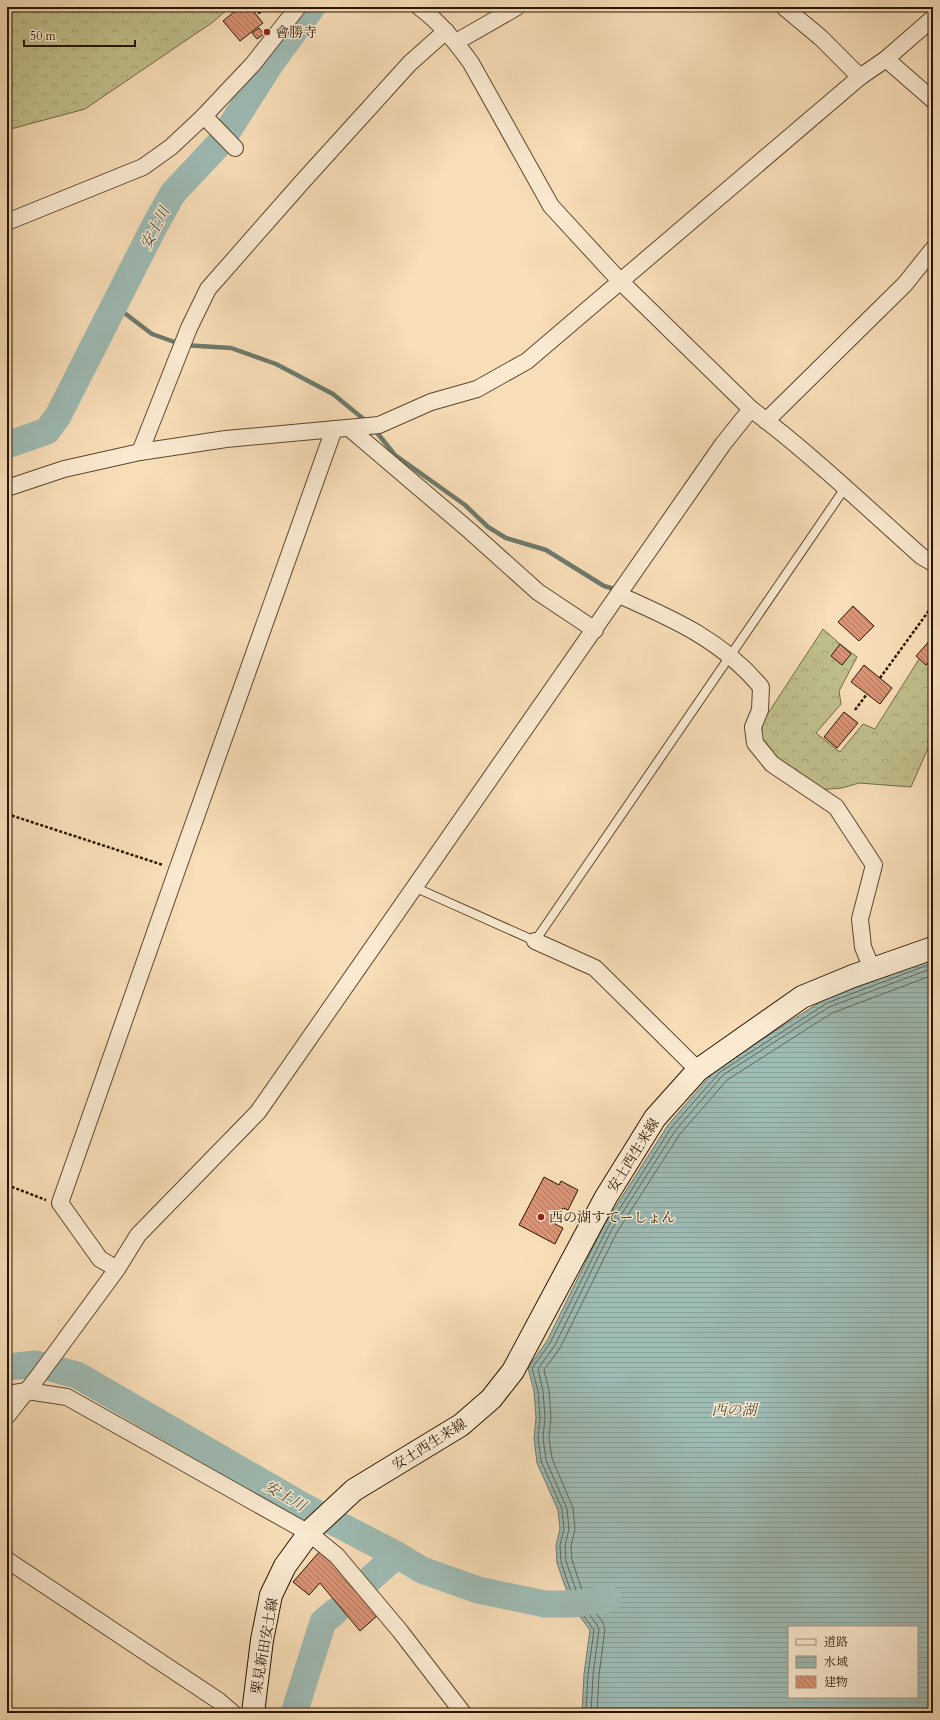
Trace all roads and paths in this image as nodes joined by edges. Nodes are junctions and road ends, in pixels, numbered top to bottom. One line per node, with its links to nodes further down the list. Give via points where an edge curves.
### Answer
1 (271, 7): 6 (path)
2 (298, 7): 12 (street, via 253,64)
3 (419, 7): 8 (street, via 434,18)
4 (517, 7): 8 (street)
5 (784, 7): 10 (street, via 821,38)
6 (258, 13)
7 (933, 18): 9 (street)
8 (451, 37): 16 (street, via 471,63 551,206); 20 (street, via 410,63 208,289 186,335)
9 (886, 59): 10 (street); 11 (street)
10 (860, 77): 16 (street)
11 (933, 100)
12 (204, 116): 13 (street); 14 (street, via 171,148 143,167)
13 (235, 148)
14 (7, 222)
15 (933, 249): 18 (street, via 905,284)
16 (620, 281): 17 (street); 19 (street, via 527,361 477,389 431,402 379,426)
17 (751, 409): 18 (street); 24 (street, via 723,444)
18 (766, 421): 22 (street)
19 (347, 428): 20 (street, via 226,439); 26 (street, via 538,592); 32 (street)
20 (140, 452): 21 (street, via 64,469)
21 (7, 488)
22 (845, 488): 23 (street, via 921,556); 27 (lane)
23 (933, 563)
24 (619, 595): 26 (street); 27 (street, via 676,620 708,639)
25 (933, 605): 28 (path)
26 (594, 630): 33 (street)
27 (729, 657): 34 (lane); 36 (street, via 747,670 761,687 760,710 753,727 755,743 772,764 836,807 874,865 860,919 863,947)
28 (880, 678)
29 (867, 694): 30 (path)
30 (855, 710)
31 (7, 814): 32 (path)
32 (177, 870): 39 (street)
33 (414, 887): 34 (lane); 40 (street, via 258,1112 138,1236)
34 (535, 941): 37 (street, via 595,968)
35 (933, 948): 36 (main road, 安土西生来線)
36 (872, 969): 37 (main road, 安土西生来線, via 802,996)
37 (698, 1070): 44 (main road, 安土西生来線, via 655,1118 606,1197 513,1371 491,1398 461,1425 354,1490)
38 (7, 1185): 39 (path)
39 (60, 1204): 40 (street, via 100,1259)
40 (117, 1269): 41 (street)
41 (32, 1385): 42 (street); 43 (street); 45 (street, via 67,1397)
42 (7, 1394)
43 (7, 1416)
44 (337, 1504): 45 (main road, 栗見新田安土線)
45 (310, 1531): 48 (main road, 栗見新田安土線, via 285,1566 272,1595 262,1640); 49 (street, via 338,1556)
46 (7, 1560): 47 (street, via 219,1701)
47 (233, 1713)
48 (253, 1713)
49 (463, 1713)

